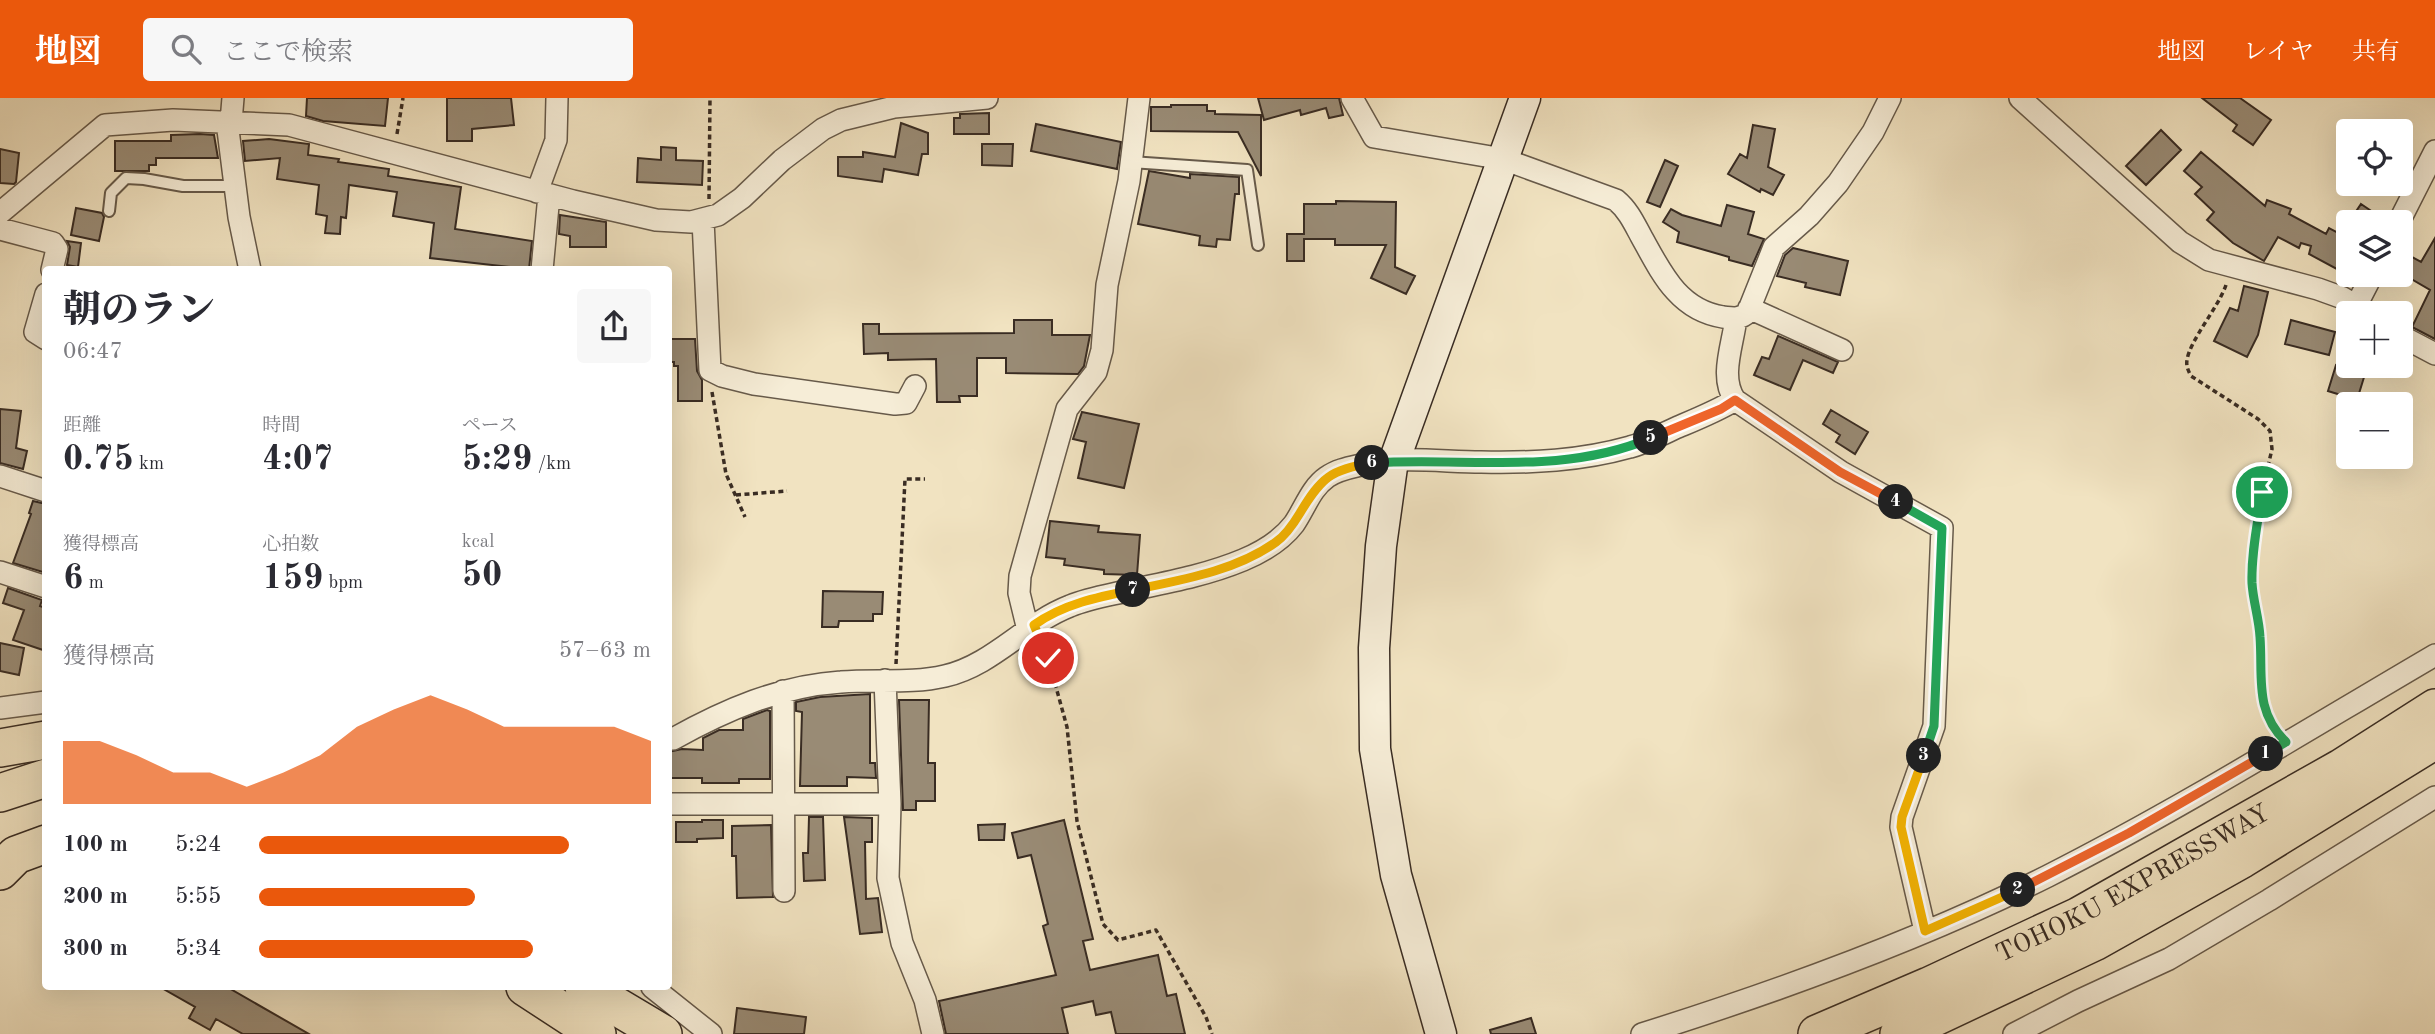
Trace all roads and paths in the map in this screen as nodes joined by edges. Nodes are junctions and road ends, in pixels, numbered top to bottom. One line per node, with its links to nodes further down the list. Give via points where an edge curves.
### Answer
1 (233, 98): 12 (street)
2 (403, 98): 14 (path)
3 (557, 98): 18 (street, via 556,140)
4 (710, 98): 22 (path)
5 (986, 98): 11 (street)
6 (1139, 98): 16 (street)
7 (1352, 98): 15 (street, via 1374,137)
8 (1525, 98): 15 (street)
9 (1890, 98): 31 (street, via 1838,183 1774,247)
10 (2020, 98): 28 (street, via 2180,242 2209,260)
11 (958, 99): 22 (street, via 841,120 782,160 742,198)
12 (229, 122): 14 (street, via 289,125); 17 (street); 21 (street, via 105,125)
13 (2435, 151): 19 (street)
14 (394, 153): 18 (street)
15 (1503, 159): 31 (street, via 1616,200 1626,209 1678,296 1716,316); 39 (street)
16 (1131, 162): 24 (lane, via 1247,170); 48 (street, via 1107,285 1102,350 1096,372 1067,409 1020,576 1019,593)
17 (235, 186): 20 (lane, via 183,186 126,178 111,193); 26 (street)
18 (543, 193): 22 (street, via 656,220); 27 (street)
19 (2405, 210)
20 (109, 211)
21 (0, 213)
22 (706, 219): 36 (street)
23 (0, 229): 25 (street, via 53,243 57,249)
24 (1258, 245)
25 (53, 266)
26 (249, 266)
27 (542, 266)
28 (2232, 267): 29 (street); 58 (path, via 2186,366 2191,376 2270,431 2272,449 2262,492 2252,584 2260,629 2263,705 2269,723)
29 (2348, 301)
30 (42, 307): 32 (street, via 35,332)
31 (1742, 313): 34 (street); 38 (street, via 1727,375 1727,389)
32 (42, 336)
33 (2413, 342): 35 (street)
34 (1842, 350)
35 (2435, 354)
36 (710, 370): 37 (street, via 754,384 895,404 906,402); 44 (path, via 726,474)
37 (915, 386)
38 (1735, 400): 39 (street, via 1632,447 1573,460); 71 (street, via 1840,472 1942,528 1934,726 1901,827)
39 (1394, 461): 48 (street, via 1330,474 1279,540 1242,561 1090,599); 83 (street, via 1381,546 1374,648 1375,749 1396,875)
40 (0, 476): 42 (street)
41 (925, 479): 50 (path, via 905,480)
42 (42, 490)
43 (787, 491): 44 (path)
44 (736, 495): 45 (path)
45 (745, 517)
46 (0, 572): 47 (street)
47 (42, 586)
48 (1031, 627): 50 (street, via 964,671); 82 (path, via 1048,658 1067,727 1077,821 1103,924 1118,940 1156,930)
49 (2435, 654): 58 (street)
50 (890, 680): 51 (street); 65 (street)
51 (783, 691): 55 (street, via 746,703); 66 (street)
52 (42, 701): 53 (street)
53 (0, 708)
54 (2435, 708): 85 (highway, TOHOKU EXPRESSWAY, via 2341,768 2079,916)
55 (672, 739)
56 (2435, 740): 86 (highway, TOHOKU EXPRESSWAY, via 2242,859 2094,942)
57 (42, 741): 59 (highway)
58 (2286, 742): 71 (street, via 2129,833)
59 (0, 748)
60 (42, 779): 61 (highway)
61 (0, 793)
62 (2435, 797): 87 (street, via 2169,958)
63 (42, 799): 67 (highway)
64 (672, 804): 66 (street)
65 (890, 804): 66 (street); 81 (street, via 888,878 893,911)
66 (785, 805): 70 (street)
67 (0, 813)
68 (42, 845): 69 (highway, via 16,855)
69 (0, 870)
70 (784, 891)
71 (1925, 931): 84 (street)
72 (527, 990): 76 (highway)
73 (529, 990): 77 (highway)
74 (656, 990): 80 (street)
75 (590, 991): 78 (highway); 79 (highway)
76 (567, 1034)
77 (597, 1034)
78 (639, 1034)
79 (663, 1034)
80 (711, 1034)
81 (933, 1034)
82 (1212, 1034)
83 (1441, 1034)
84 (1642, 1034)
85 (1817, 1034)
86 (1899, 1034)
87 (2014, 1034)

